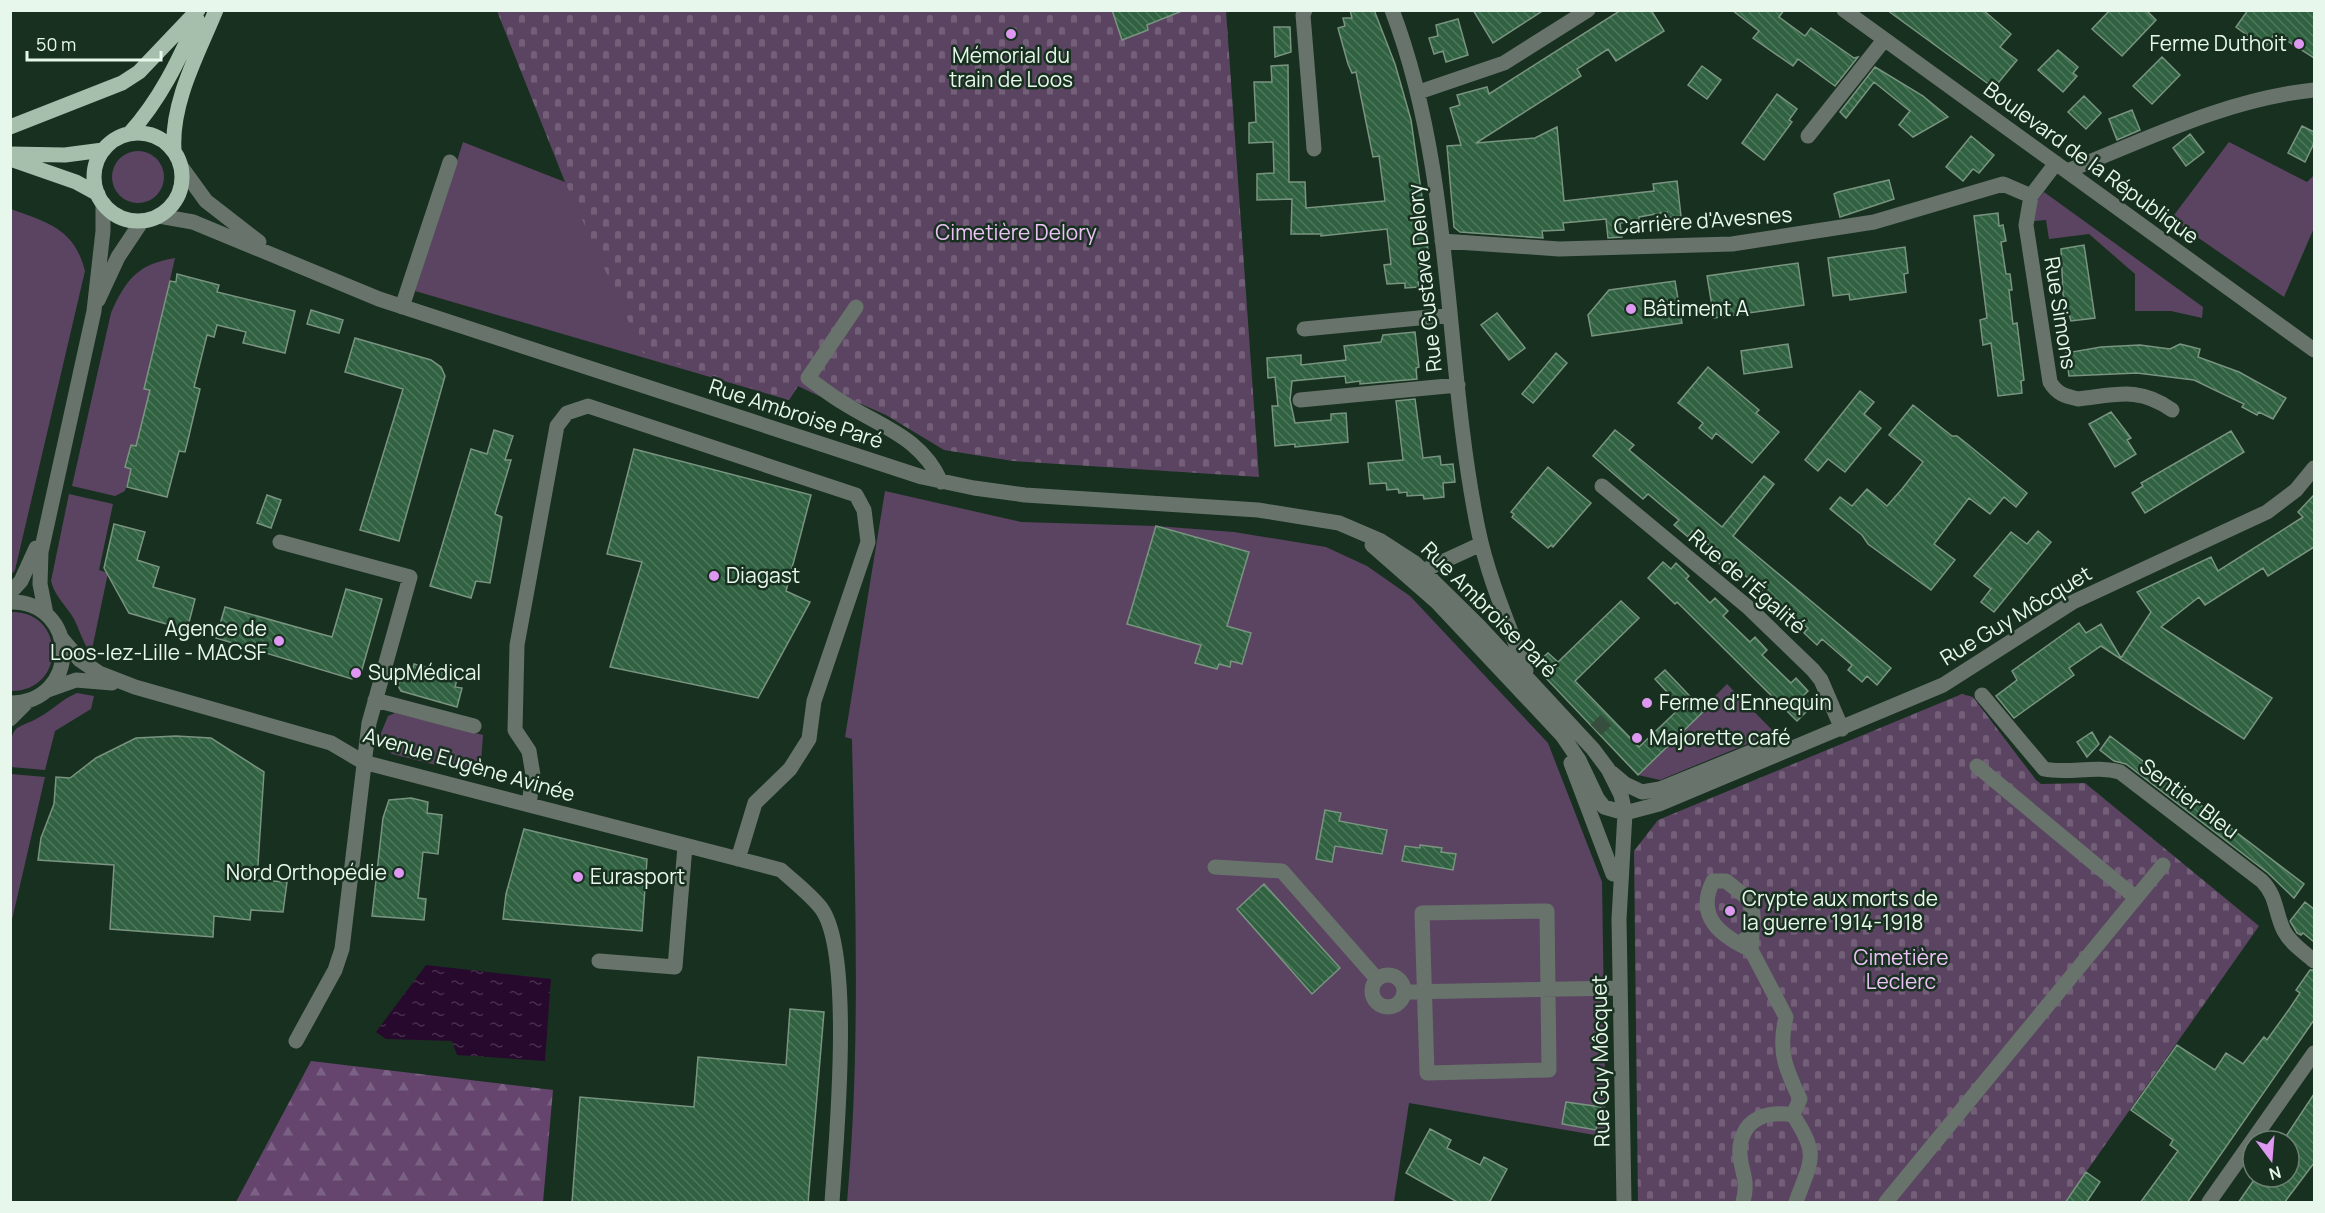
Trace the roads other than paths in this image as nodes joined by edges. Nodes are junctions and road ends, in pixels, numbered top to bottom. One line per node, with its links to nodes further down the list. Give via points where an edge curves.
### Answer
1 (199, 10): 10 (main road, via 139,72 122,83); 11 (main road, via 176,66)
2 (216, 10): 15 (main road, via 180,104 174,126)
3 (1305, 10): 13 (street)
4 (1392, 10): 9 (street, Rue Gustave Delory)
5 (1588, 10): 9 (street, via 1504,63)
6 (1844, 10): 7 (street, Boulevard de la République)
7 (1884, 40): 12 (street); 19 (street, Boulevard de la République)
8 (2314, 90): 19 (street, via 2225,108)
9 (1419, 92): 25 (street, Rue Gustave Delory, via 1434,167)
10 (10, 127)
11 (129, 134): 14 (main road); 15 (main road, via 154,135)
12 (1808, 136)
13 (1314, 149)
14 (103, 150): 16 (main road, via 64,155); 22 (main road, via 95,169)
15 (174, 150): 20 (main road)
16 (10, 154)
17 (10, 159): 22 (main road, via 76,182)
18 (450, 162): 27 (street)
19 (2061, 167): 21 (street, Rue Simons); 32 (street, Boulevard de la République)
20 (182, 168): 23 (main road, via 178,196); 26 (street, Rue Ambroise Paré, via 200,194 220,213)
21 (2031, 196): 25 (street, Carrière d'Avesnes, via 2003,184 1874,222 1721,245 1559,249); 35 (street, Rue Simons, via 2027,239 2048,374 2054,389 2078,399 2139,393 2158,399)
22 (100, 199): 24 (main road, via 120,217); 29 (street, via 103,231)
23 (159, 216): 24 (main road); 26 (street, Rue Ambroise Paré, via 193,222)
24 (142, 221): 29 (street, via 118,257)
25 (1442, 241): 30 (street, Rue Gustave Delory)
26 (284, 259): 27 (street, Rue Ambroise Paré)
27 (402, 307): 37 (street, Rue Ambroise Paré)
28 (856, 307): 37 (street, via 808,378 917,447 934,465)
29 (94, 311): 39 (street)
30 (1450, 315): 31 (street); 33 (street, Rue Gustave Delory)
31 (1304, 329)
32 (2314, 350)
33 (1458, 385): 34 (street); 41 (street, Rue Gustave Delory)
34 (1300, 400)
35 (2172, 410)
36 (2314, 468): 57 (street, Rue Guy Môcquet, via 2296,490 2267,512 2098,589 1943,685)
37 (941, 482): 42 (street, Rue Ambroise Paré, via 1025,495 1239,508 1315,517 1381,541)
38 (1602, 486): 57 (street, Rue de l'Égalité, via 1749,608 1813,669)
39 (44, 532): 43 (street, via 30,565); 45 (street, via 40,576)
40 (280, 542): 52 (street, via 410,577)
41 (1481, 544): 42 (street); 47 (street, Rue Gustave Delory)
42 (1417, 574): 47 (street, Rue Ambroise Paré); 55 (street, Rue Ambroise Paré)
43 (10, 593)
44 (10, 602): 45 (street, via 27,604)
45 (46, 614): 46 (street, Avenue Eugène Avinée)
46 (62, 639): 48 (street, Avenue Eugène Avinée, via 92,669); 49 (street, via 61,668)
47 (1530, 680): 61 (street, Rue Ambroise Paré, via 1591,735)
48 (135, 687): 49 (street, Avenue Eugène Avinée, via 76,680); 59 (street, Avenue Eugène Avinée, via 331,743)
49 (45, 692): 51 (street, Avenue Eugène Avinée)
50 (1982, 695): 73 (street, Sentier Bleu, via 2044,769 2120,772 2262,881 2276,901 2283,930)
51 (28, 700): 53 (street); 54 (street)
52 (375, 700): 56 (street); 59 (street)
53 (10, 703)
54 (10, 719)
55 (1546, 719): 63 (street, Rue Ambroise Paré, via 1572,749 1600,803); 68 (street, Rue Ambroise Paré, via 1565,748)
56 (474, 726)
57 (1842, 729): 58 (street, Rue Guy Môcquet)
58 (1786, 748): 61 (street, Rue Ambroise Paré, via 1756,750 1642,792); 63 (street, Rue Guy Môcquet)
59 (363, 762): 62 (street, Avenue Eugène Avinée); 79 (street, via 342,949 335,970)
60 (1977, 766): 69 (street)
61 (1608, 769): 63 (street, Rue Ambroise Paré, via 1621,795)
62 (529, 805): 64 (street, Avenue Eugène Avinée); 65 (street, via 533,775 529,751 515,730 516,645 557,426 567,413 588,406 856,495 864,510 868,542 814,701 809,739 790,769 755,802)
63 (1624, 813): 68 (street, Rue Guy Môcquet, via 1615,834); 70 (street, Rue Guy Môcquet)
64 (685, 846): 65 (street, Avenue Eugène Avinée); 72 (street, via 675,967)
65 (731, 858): 82 (street, Avenue Eugène Avinée, via 782,870 822,909 831,930 840,996 839,1106)
66 (2163, 865): 69 (street)
67 (1215, 867): 74 (street, via 1282,871)
68 (1613, 874): 70 (street, Rue Guy Môcquet)
69 (2136, 898): 86 (street)
70 (1619, 919): 75 (street, Rue Guy Môcquet)
71 (1748, 944): 81 (street, via 1786,1017 1782,1054 1800,1099)
72 (599, 961)
73 (2314, 961)
74 (1377, 979): 77 (street, via 1386,975 1396,977); 77 (street, via 1373,994 1383,1006 1398,1003)
75 (1620, 988): 76 (street); 83 (street, Rue Guy Môcquet)
76 (1548, 989): 78 (street); 78 (street, via 1547,912 1422,913); 78 (street, via 1549,1070 1427,1073)
77 (1404, 992): 78 (street)
78 (1425, 992)
79 (296, 1041)
80 (2314, 1053): 87 (street)
81 (1793, 1115): 84 (street, via 1768,1113 1753,1122 1746,1134 1740,1146 1747,1188); 85 (street, via 1811,1150 1810,1167)
82 (832, 1203)
83 (1624, 1203)
84 (1743, 1203)
85 (1796, 1203)
86 (1886, 1203)
87 (2209, 1203)

